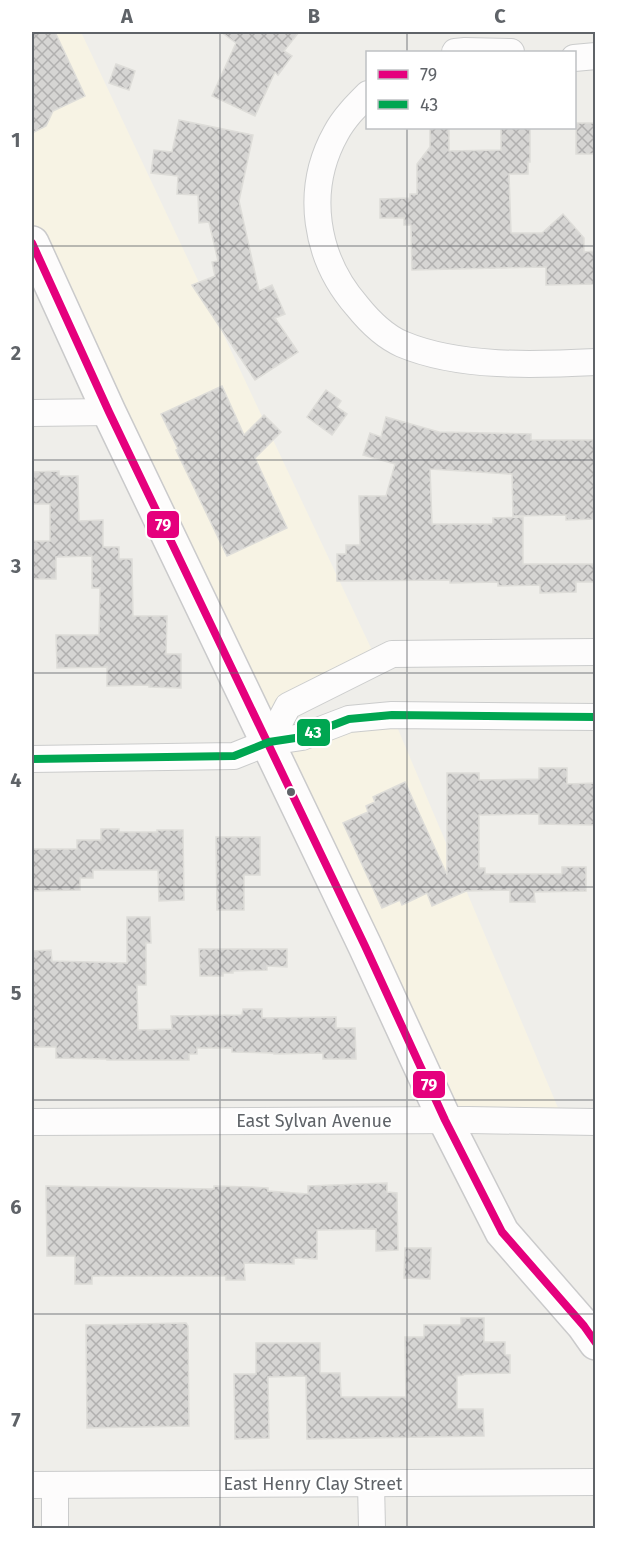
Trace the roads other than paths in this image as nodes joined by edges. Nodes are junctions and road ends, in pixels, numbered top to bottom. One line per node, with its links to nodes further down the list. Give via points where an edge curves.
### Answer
1 (596, 56): 2 (street)
2 (576, 58)
3 (366, 96): 5 (street, via 336,134 318,186 318,214 326,257 346,294 370,322 400,343 437,355 522,364)
4 (32, 243): 6 (street)
5 (596, 362)
6 (109, 412): 7 (street); 10 (street)
7 (32, 413)
8 (596, 651): 10 (street, via 392,654 288,706)
9 (596, 717): 10 (street, via 392,715 350,719 302,737)
10 (268, 742): 11 (street, via 234,756); 12 (street)
11 (32, 759)
12 (445, 1120): 13 (street, East Sylvan Avenue); 14 (street, East Sylvan Avenue); 15 (street, via 502,1232)
13 (32, 1122)
14 (596, 1122)
15 (596, 1343)
16 (596, 1482): 17 (street, East Henry Clay Street)
17 (371, 1484): 18 (street, East Henry Clay Street); 20 (street)
18 (43, 1485): 19 (street)
19 (55, 1528)
20 (372, 1528)

